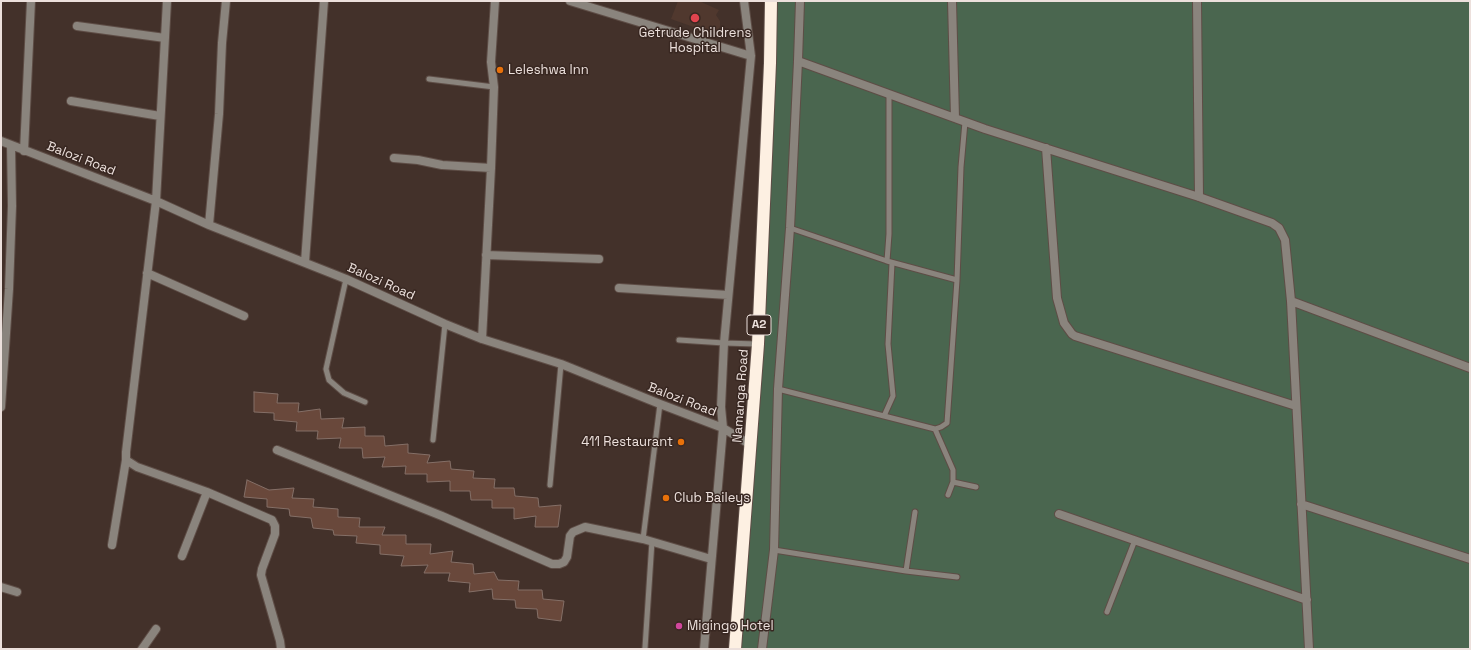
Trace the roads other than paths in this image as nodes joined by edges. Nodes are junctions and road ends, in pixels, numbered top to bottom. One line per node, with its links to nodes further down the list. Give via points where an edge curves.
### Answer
1 (31, 1): 26 (street)
2 (167, 1): 13 (street)
3 (226, 1): 31 (street)
4 (324, 1): 35 (street)
5 (495, 1): 17 (street, via 491,62)
6 (570, 1): 14 (street)
7 (744, 1): 14 (street)
8 (771, 1): 48 (highway, Namanga Road / A2)
9 (800, 1): 15 (street)
10 (952, 1): 21 (street)
11 (1197, 1): 29 (street)
12 (77, 26): 13 (street)
13 (165, 38): 20 (street)
14 (750, 56): 41 (street)
15 (798, 61): 18 (street); 32 (street)
16 (429, 79): 17 (lane)
17 (494, 87): 28 (street)
18 (889, 95): 21 (street); 36 (lane)
19 (71, 101): 20 (street)
20 (160, 116): 30 (street)
21 (954, 118): 22 (street)
22 (965, 122): 25 (street); 39 (lane, via 960,167)
23 (1, 141): 24 (street, Balozi Road)
24 (11, 145): 26 (street, Balozi Road); 55 (street, via 9,288)
25 (1046, 148): 29 (street); 54 (street, via 1058,298 1063,319 1072,334)
26 (24, 151): 30 (street, Balozi Road)
27 (394, 158): 28 (street, via 442,165)
28 (491, 168): 33 (street)
29 (1199, 197): 42 (street, via 1272,223 1279,228 1286,240)
30 (156, 200): 31 (street, Balozi Road); 37 (street)
31 (209, 225): 35 (street, Balozi Road)
32 (790, 228): 36 (lane); 51 (street)
33 (486, 255): 34 (street); 45 (street)
34 (598, 259)
35 (305, 262): 38 (street, Balozi Road)
36 (889, 262): 39 (lane); 56 (lane, via 888,344 893,396)
37 (147, 273): 43 (street); 62 (street)
38 (346, 279): 44 (street, Balozi Road); 52 (lane, via 326,369 329,380 344,393)
39 (957, 280): 58 (lane, via 947,423)
40 (619, 288): 41 (street)
41 (728, 295): 47 (street)
42 (1290, 301): 50 (street); 54 (street)
43 (244, 316)
44 (445, 324): 45 (street, Balozi Road); 59 (lane)
45 (482, 339): 49 (street, Balozi Road)
46 (679, 340): 47 (lane)
47 (724, 343): 48 (lane); 57 (street, via 721,407)
48 (758, 344): 60 (highway, Namanga Road / A2)
49 (561, 364): 53 (street, Balozi Road); 64 (lane)
50 (1470, 368)
51 (778, 389): 56 (lane); 75 (street)
52 (365, 402)
53 (660, 404): 57 (street, Balozi Road); 71 (lane)
54 (1296, 406): 68 (street)
55 (1, 407)
56 (884, 416): 58 (lane)
57 (723, 428): 60 (street, Balozi Road); 77 (street)
58 (935, 429): 63 (lane, via 954,470)
59 (433, 440)
60 (751, 445): 90 (highway, Namanga Road / A2)
61 (277, 450): 71 (street, via 442,516 552,564 564,562 570,536 585,527)
62 (126, 460): 66 (street, via 137,467); 74 (street)
63 (953, 482): 65 (lane); 67 (lane)
64 (550, 485)
65 (976, 487)
66 (207, 492): 76 (street); 88 (street, via 272,520 275,526 275,534 261,575)
67 (948, 495)
68 (1301, 504): 78 (street); 83 (street)
69 (915, 512): 79 (lane)
70 (1059, 514): 72 (street)
71 (643, 539): 73 (street)
72 (1135, 540): 83 (street); 84 (lane)
73 (652, 541): 77 (street); 86 (lane)
74 (112, 545)
75 (774, 550): 79 (lane); 91 (street)
76 (182, 556)
77 (711, 559): 89 (street)
78 (1470, 559)
79 (906, 571): 80 (lane)
80 (957, 577)
81 (1, 587): 82 (street)
82 (17, 592)
83 (1307, 600): 92 (street)
84 (1107, 612)
85 (156, 629): 87 (street)
86 (645, 648)
87 (142, 649)
88 (281, 649)
89 (704, 649)
90 (735, 649)
91 (762, 649)
92 (1309, 649)

